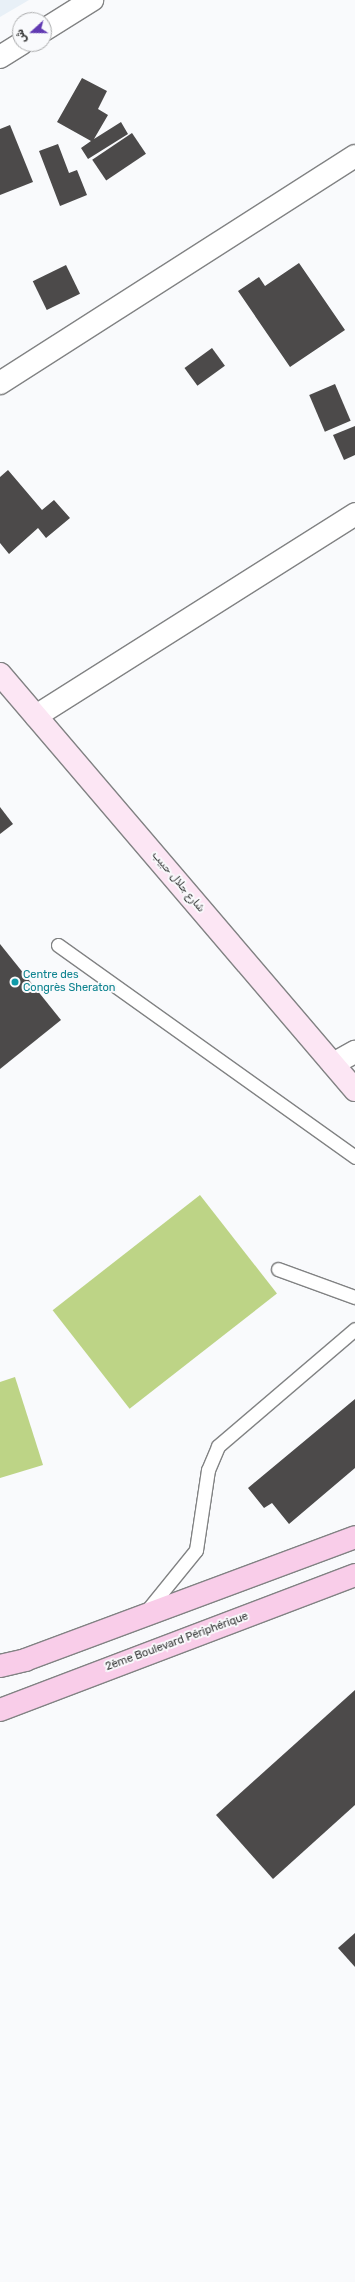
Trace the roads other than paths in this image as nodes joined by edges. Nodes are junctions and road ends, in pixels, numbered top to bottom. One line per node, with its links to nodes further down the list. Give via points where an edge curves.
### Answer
1 (92, 0): 2 (street)
2 (52, 25)
3 (12, 50): 4 (street)
4 (0, 57)
5 (355, 156): 6 (street)
6 (0, 383)
7 (355, 514): 9 (street)
8 (0, 674): 9 (street, شارع جلال حبيب)
9 (36, 716): 12 (street, شارع جلال حبيب)
10 (58, 945): 14 (lane)
11 (355, 1052): 12 (street)
12 (333, 1064): 13 (street, شارع جلال حبيب)
13 (355, 1090)
14 (355, 1157)
15 (278, 1269): 16 (lane)
16 (355, 1297)
17 (355, 1329): 20 (lane, via 218,1446 208,1470 196,1550)
18 (355, 1536): 20 (main road)
19 (355, 1575): 22 (main road, 2ème Boulevard Périphérique)
20 (140, 1618): 21 (main road, via 25,1660)
21 (0, 1666)
22 (0, 1710)

